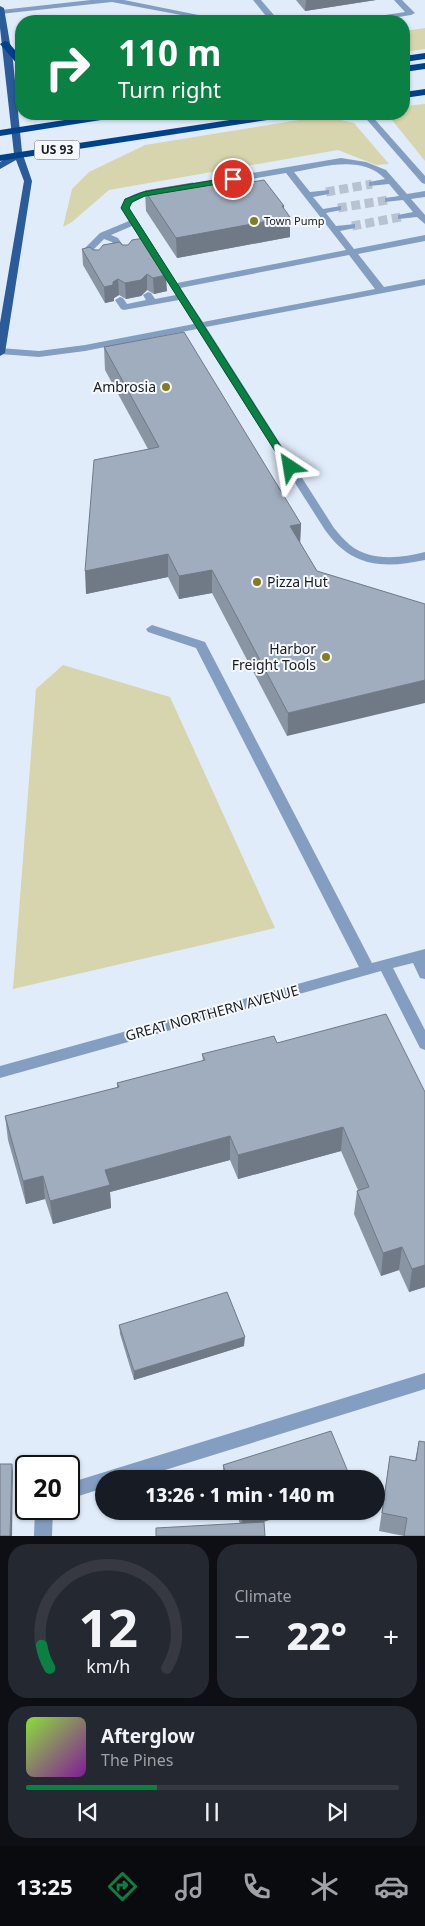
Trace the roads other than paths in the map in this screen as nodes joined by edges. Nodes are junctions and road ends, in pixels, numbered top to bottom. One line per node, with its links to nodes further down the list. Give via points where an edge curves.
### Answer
1 (257, 0): 5 (street)
2 (398, 0): 6 (street, via 411,13)
3 (0, 10): 4 (street, via 112,0); 7 (main road)
4 (192, 15)
5 (270, 15)
6 (398, 15)
7 (5, 44): 8 (highway); 15 (main road)
8 (15, 56)
9 (425, 56): 10 (highway)
10 (410, 58)
11 (425, 66): 12 (highway)
12 (410, 68)
13 (425, 92): 14 (highway)
14 (410, 94)
15 (15, 116)
16 (16, 120): 20 (main road)
17 (81, 120): 20 (highway, US 93)
18 (250, 120): 22 (highway, US 93)
19 (371, 120): 27 (street)
20 (17, 130): 21 (highway, US 93); 22 (main road, US 93)
21 (0, 133)
22 (18, 155): 23 (highway, US 93); 24 (main road); 52 (main road, via 28,173 28,183)
23 (0, 158)
24 (0, 166)
25 (288, 170): 26 (street, via 340,160 383,172); 31 (street); 38 (street, via 143,194 128,201 125,208)
26 (391, 181): 28 (street); 32 (street)
27 (425, 181)
28 (372, 184)
29 (326, 192): 31 (street)
30 (425, 194): 32 (street)
31 (307, 195): 35 (street)
32 (405, 197): 33 (street); 37 (street)
33 (388, 200)
34 (338, 208): 35 (street)
35 (321, 212): 40 (street)
36 (401, 217): 37 (street)
37 (422, 217)
38 (134, 222): 41 (street); 47 (street)
39 (352, 226): 40 (street)
40 (334, 229): 43 (street)
41 (103, 235): 44 (street, via 115,240); 45 (street, via 89,249)
42 (425, 238): 43 (street)
43 (353, 254): 47 (street); 48 (street)
44 (126, 258)
45 (97, 262)
46 (425, 282): 48 (street)
47 (174, 286): 49 (street)
48 (382, 291): 51 (street)
49 (181, 297): 50 (street, via 150,298 124,307); 51 (street)
50 (120, 300)
51 (199, 326): 52 (street, via 67,351 39,354); 53 (street, via 312,503 348,550 388,562)
52 (0, 352)
53 (425, 556)
54 (152, 628): 57 (street, via 201,645)
55 (421, 955): 56 (street, GREAT NORTHERN AVENUE); 58 (street)
56 (385, 965): 57 (street, GREAT NORTHERN AVENUE); 59 (street)
57 (368, 970): 60 (street, GREAT NORTHERN AVENUE)
58 (425, 974)
59 (425, 1044)
60 (0, 1072)
61 (425, 1381): 62 (street)
62 (138, 1470)
63 (95, 1483): 64 (street)
64 (80, 1488)
65 (44, 1520): 66 (street)
66 (43, 1536)

